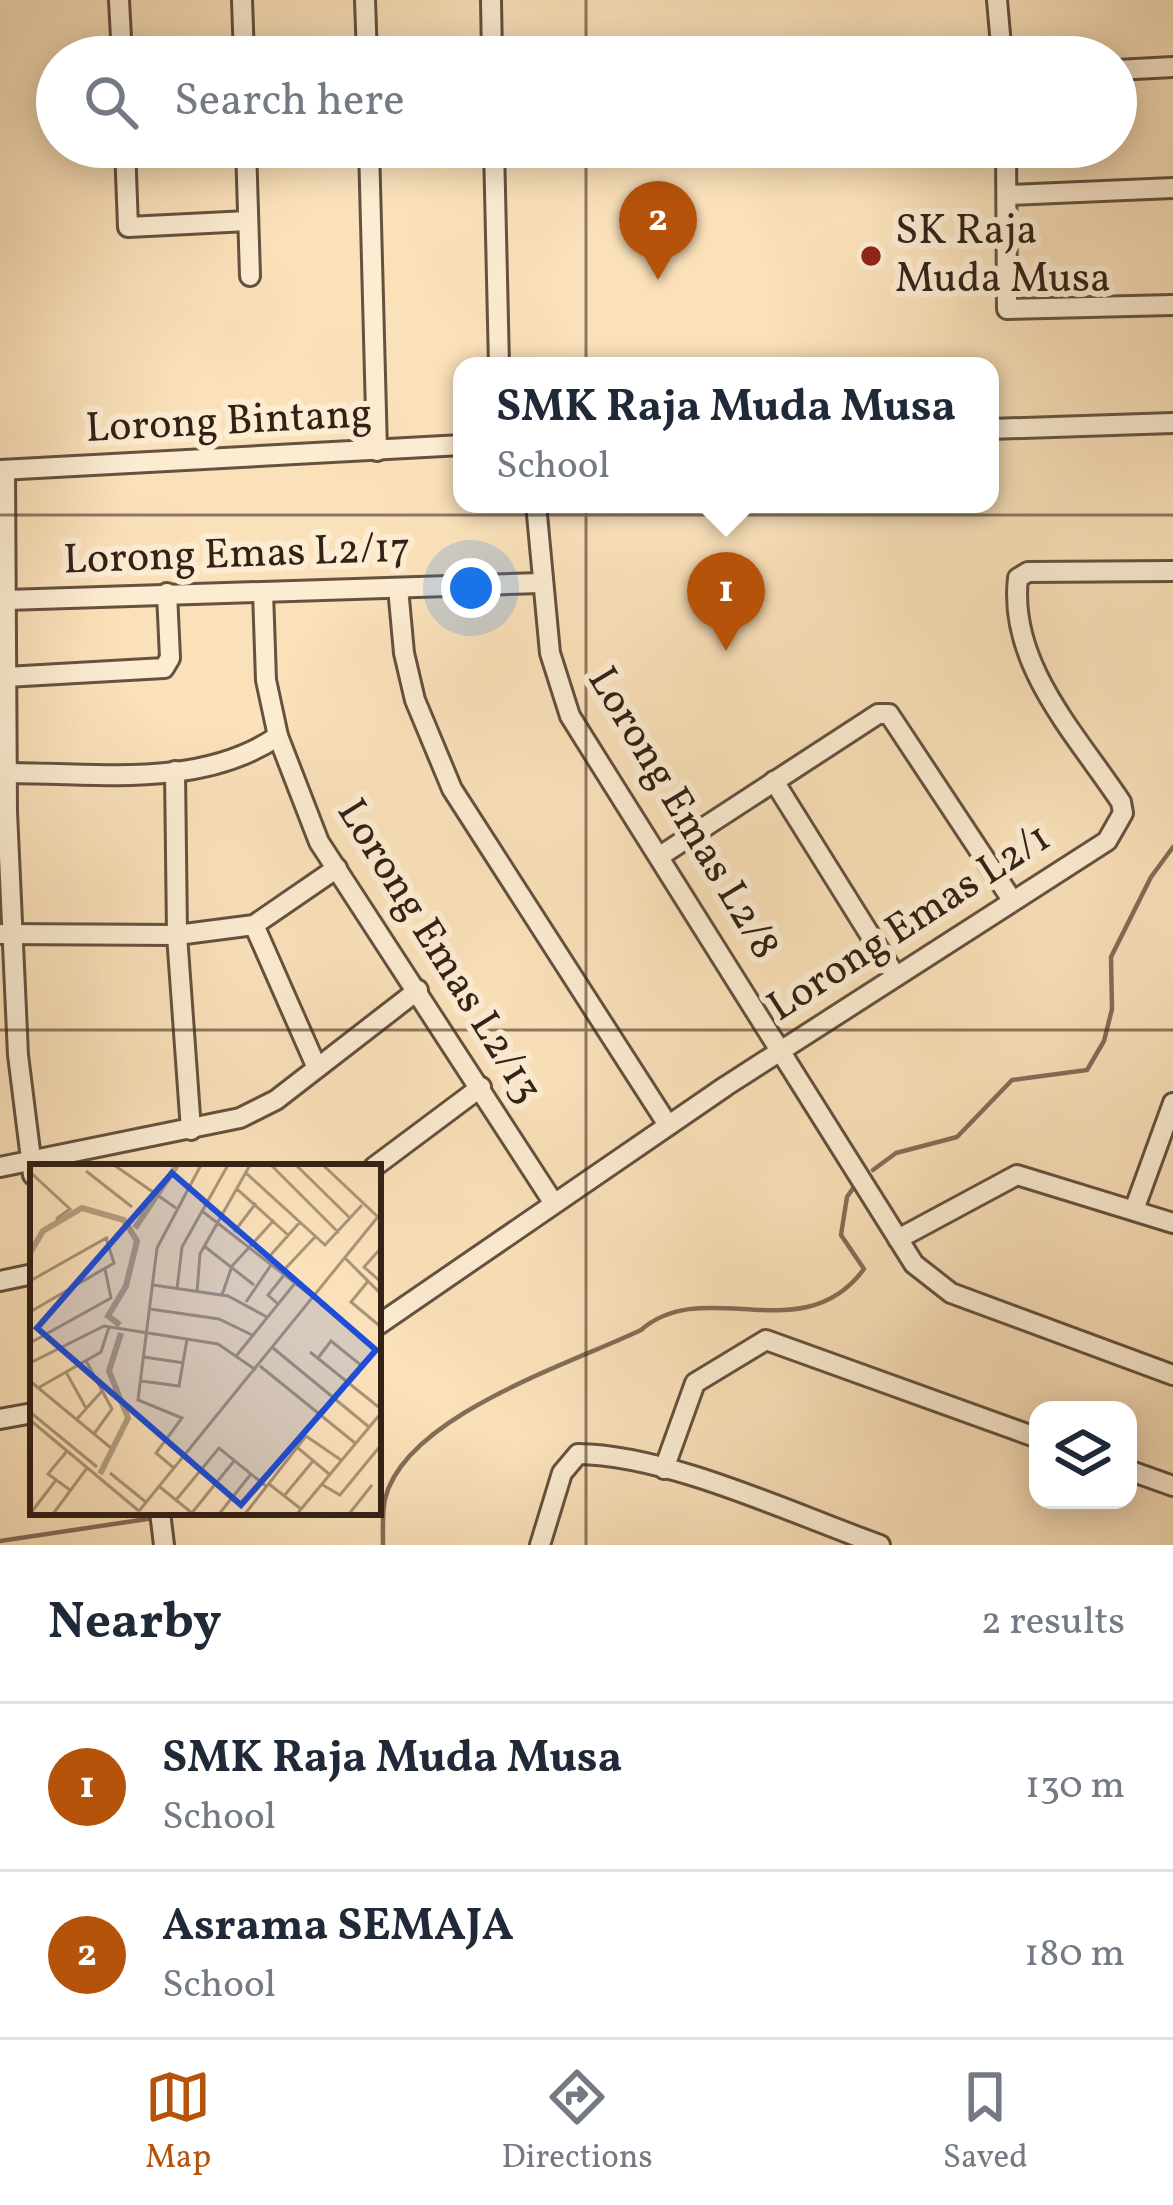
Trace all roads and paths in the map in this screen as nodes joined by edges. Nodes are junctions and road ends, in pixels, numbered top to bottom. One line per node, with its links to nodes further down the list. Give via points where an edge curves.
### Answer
1 (119, 0): 6 (street)
2 (242, 0): 7 (street)
3 (365, 0): 8 (street)
4 (491, 0): 9 (street)
5 (998, 0): 10 (street)
6 (121, 36)
7 (243, 36)
8 (366, 36)
9 (492, 36)
10 (1001, 36)
11 (1173, 67): 12 (street)
12 (1137, 69)
13 (126, 168): 20 (street, via 128,227)
14 (247, 168): 20 (street)
15 (370, 168): 27 (street)
16 (494, 168): 23 (street)
17 (1007, 168): 19 (street)
18 (1173, 188): 19 (street)
19 (1009, 195): 22 (street, via 1007,309)
20 (248, 221): 21 (street)
21 (250, 276)
22 (1173, 305)
23 (499, 357)
24 (1173, 423): 25 (street)
25 (999, 429)
26 (453, 446): 27 (street, Lorong Bintang)
27 (377, 451): 28 (street, Lorong Bintang)
28 (3, 470): 35 (street)
29 (537, 513): 31 (street, Lorong Emas L2/8)
30 (1173, 572): 44 (street, Lorong Emas L2/1, via 1018,578 1014,611 1029,662 1123,814 1107,841)
31 (541, 583): 32 (street, Lorong Emas L2/17); 42 (street, Lorong Emas L2/8, via 564,703)
32 (398, 588): 33 (street, Lorong Emas L2/17); 55 (street, via 416,700 452,789)
33 (262, 592): 34 (street, Lorong Emas L2/17); 37 (street, Lorong Emas L2/13)
34 (167, 593): 35 (street, Lorong Emas L2/17); 36 (street, via 164,668)
35 (7, 600): 36 (street)
36 (4, 688): 39 (street)
37 (278, 736): 38 (street, via 222,766); 43 (street, Lorong Emas L2/13)
38 (175, 771): 39 (street); 47 (street)
39 (6, 773): 41 (street)
40 (774, 782): 42 (street); 44 (street, via 878,714 890,714); 48 (street)
41 (3, 812): 46 (street)
42 (660, 856): 50 (street, Lorong Emas L2/8)
43 (337, 868): 45 (street); 49 (street, Lorong Emas L2/13)
44 (1012, 900): 48 (street, Lorong Emas L2/1)
45 (254, 925): 47 (street); 52 (street)
46 (7, 934): 47 (street); 51 (street)
47 (177, 935): 56 (street)
48 (896, 975): 50 (street, Lorong Emas L2/1)
49 (418, 990): 52 (street); 53 (street, Lorong Emas L2/13)
50 (783, 1049): 55 (street, Lorong Emas L2/1); 63 (street, Lorong Emas L2/8)
51 (9, 1056): 57 (street)
52 (317, 1068): 56 (street, via 240,1118)
53 (482, 1088): 59 (street); 60 (street, Lorong Emas L2/13)
54 (1173, 1103): 61 (street)
55 (668, 1125): 60 (street, Lorong Emas L2/1)
56 (190, 1130): 58 (street)
57 (31, 1164)
58 (45, 1164)
59 (378, 1164)
60 (553, 1202): 66 (street, Lorong Emas L2/1)
61 (1134, 1210): 62 (street); 63 (street, via 1017,1174)
62 (1173, 1223)
63 (898, 1239): 67 (street, Lorong Emas L2/8, via 923,1274 951,1293)
64 (30, 1275): 65 (street)
65 (0, 1281)
66 (381, 1323)
67 (1173, 1375)
68 (30, 1414): 69 (street)
69 (0, 1419)
70 (1029, 1435): 71 (street, via 766,1340 695,1383)
71 (664, 1469): 74 (street, via 578,1454 562,1473); 75 (street)
72 (1137, 1473): 73 (street)
73 (1173, 1486)
74 (540, 1545)
75 (880, 1545)

